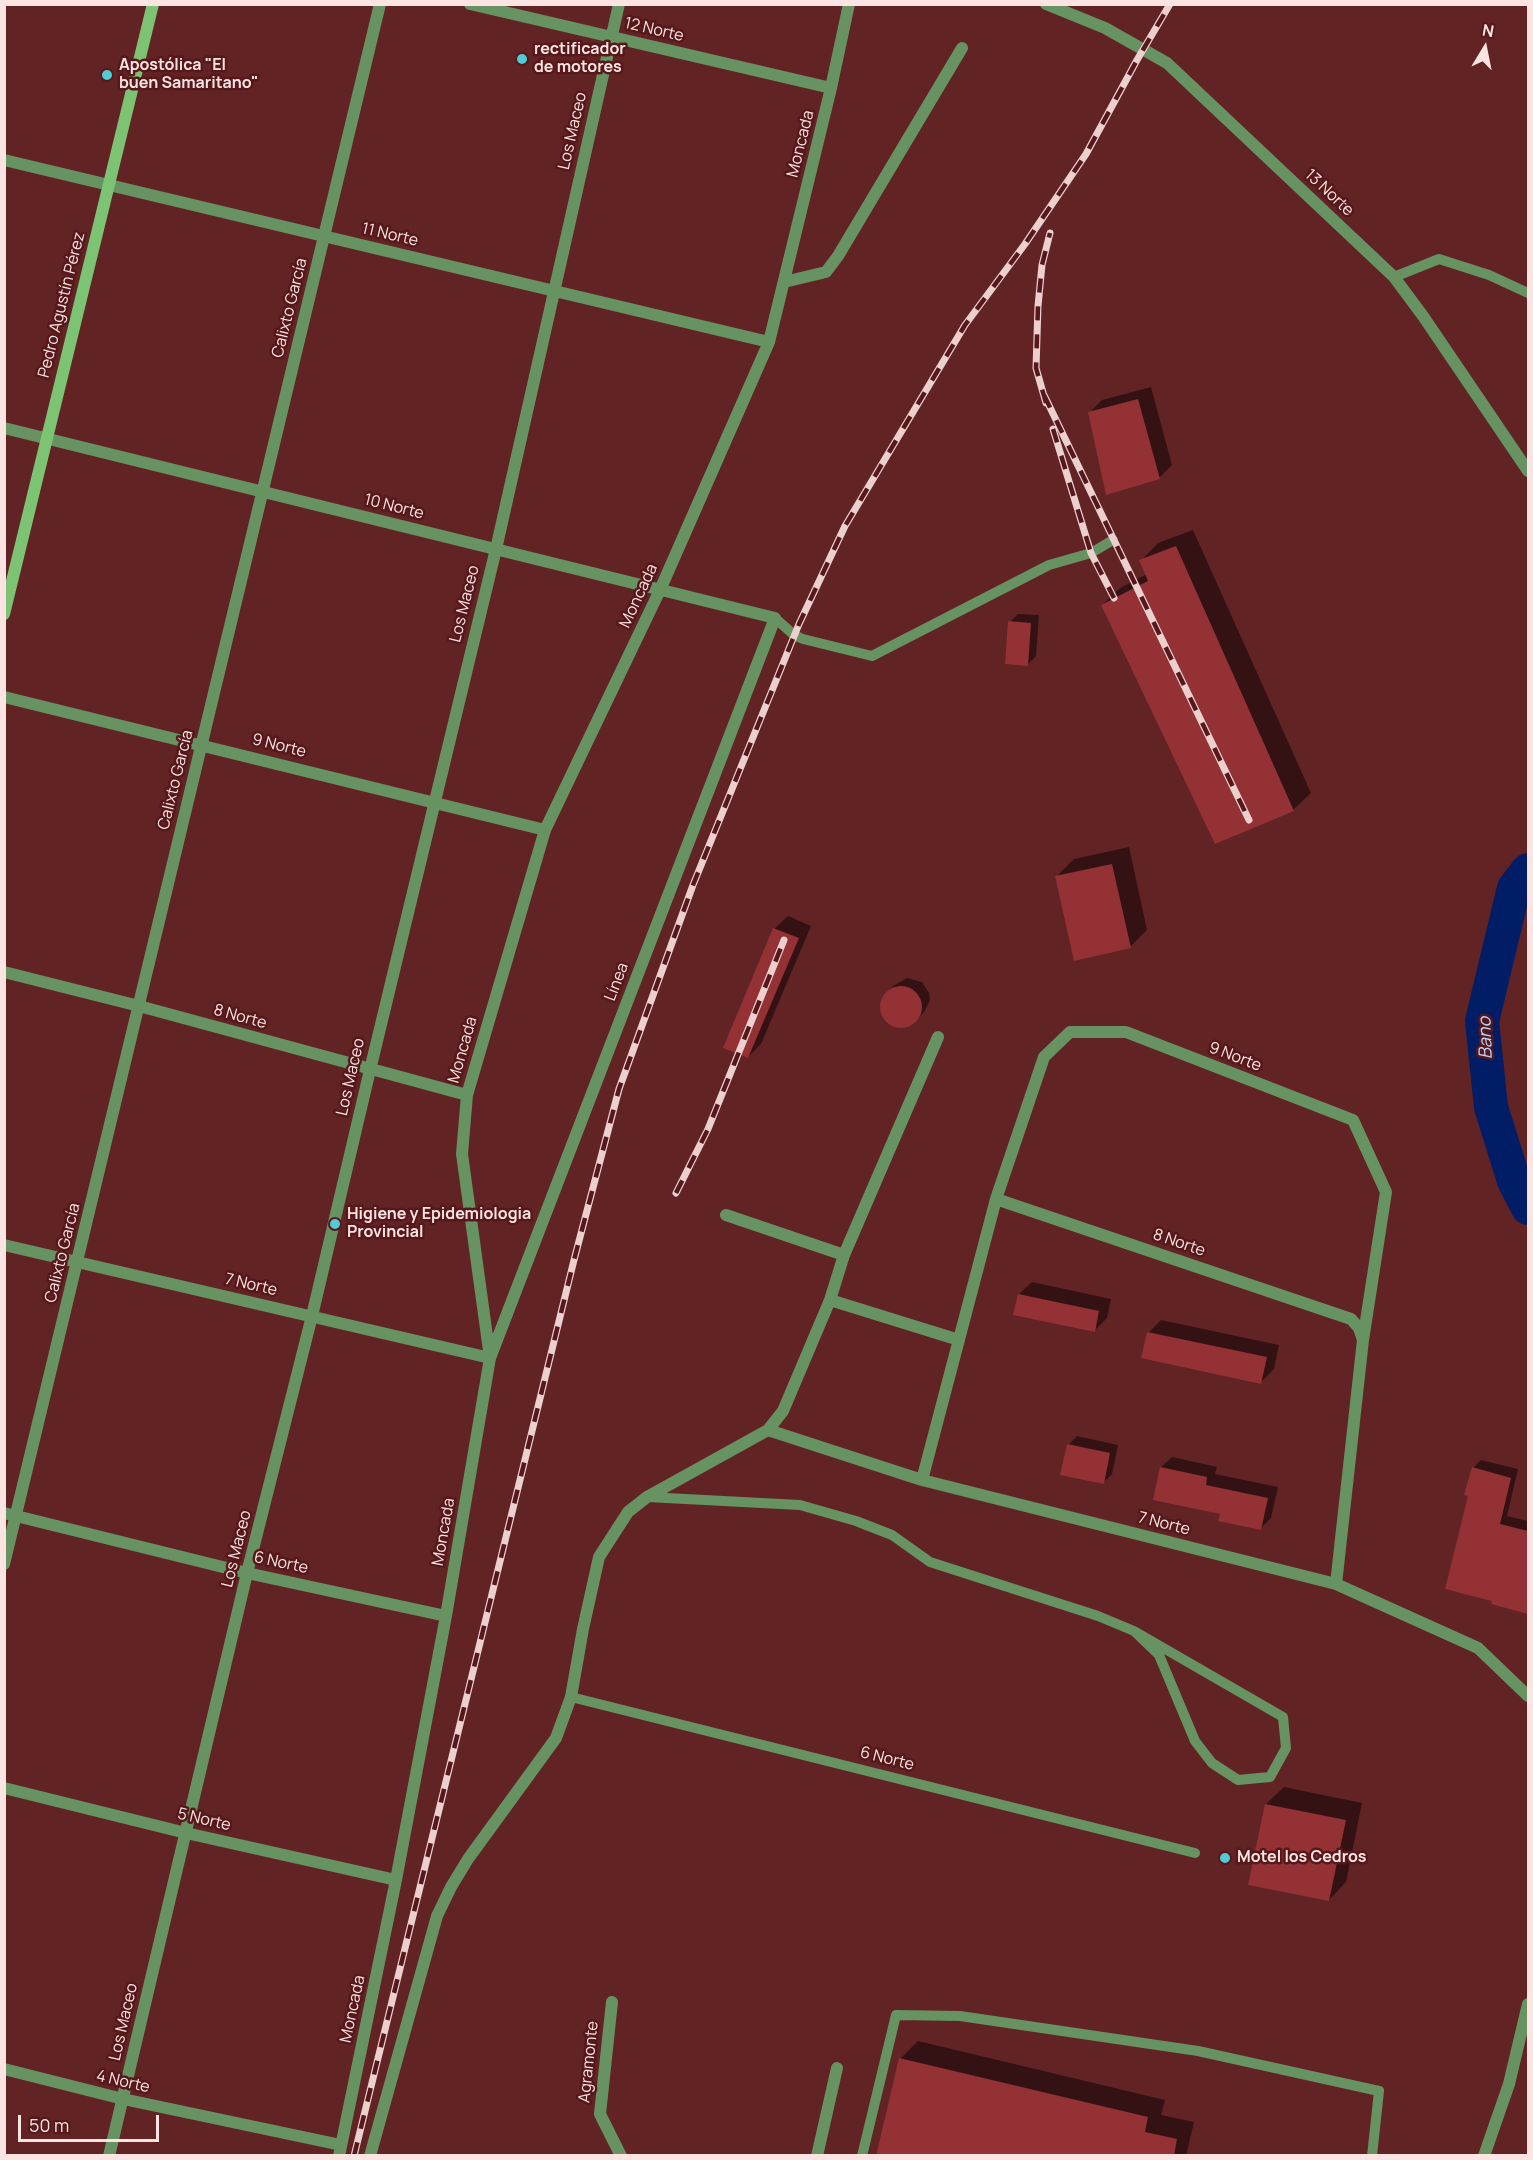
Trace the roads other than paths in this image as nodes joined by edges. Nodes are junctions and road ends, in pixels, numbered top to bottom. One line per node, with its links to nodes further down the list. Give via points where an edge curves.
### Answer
1 (153, 4): 11 (main road, Pedro Agustín Pérez)
2 (380, 4): 12 (street, Calixto García)
3 (470, 4): 7 (street, 12 Norte)
4 (619, 4): 7 (street, Los Maceo)
5 (849, 4): 9 (street, Moncada)
6 (1046, 4): 13 (street, 13 Norte, via 1105,28 1167,63)
7 (611, 38): 9 (street, 12 Norte); 15 (street, Los Maceo)
8 (962, 48): 14 (street, via 826,272)
9 (831, 88): 14 (street, Moncada)
10 (4, 160): 11 (street, 11 Norte)
11 (108, 186): 12 (street, 11 Norte); 19 (main road, Pedro Agustín Pérez)
12 (324, 237): 15 (street, 11 Norte); 21 (street, Calixto García)
13 (1394, 277): 16 (lane, via 1439,259); 20 (street, 13 Norte)
14 (784, 282): 17 (street, Moncada)
15 (553, 291): 17 (street, 11 Norte); 23 (street, Los Maceo)
16 (1528, 293)
17 (769, 342): 24 (street, Moncada)
18 (4, 428): 19 (street, 10 Norte)
19 (47, 438): 21 (street, 10 Norte); 25 (main road, Pedro Agustín Pérez)
20 (1528, 471)
21 (263, 492): 23 (street, 10 Norte); 28 (street, Calixto García)
22 (1113, 540): 26 (lane, via 1090,553 1049,565 872,656 803,639)
23 (496, 549): 24 (street, 10 Norte); 29 (street, Los Maceo)
24 (660, 590): 26 (street, 10 Norte); 30 (street, Moncada)
25 (4, 615)
26 (775, 618): 45 (street, Línea)
27 (4, 697): 28 (street, 9 Norte)
28 (202, 744): 29 (street, 9 Norte); 32 (street, Calixto García)
29 (434, 801): 30 (street, 9 Norte); 34 (street, Los Maceo)
30 (545, 830): 35 (street, Moncada)
31 (4, 972): 32 (street, 8 Norte)
32 (139, 1006): 34 (street, 8 Norte); 40 (street, Calixto García)
33 (938, 1036): 39 (street)
34 (370, 1070): 35 (street, 8 Norte); 42 (street, Los Maceo)
35 (467, 1095): 45 (street, Moncada, via 462,1154)
36 (996, 1199): 43 (street); 44 (street, 8 Norte, via 1351,1319); 44 (street, 9 Norte, via 1044,1057 1070,1032 1126,1032 1353,1120 1386,1192)
37 (726, 1215): 39 (street)
38 (4, 1245): 40 (street, 7 Norte)
39 (844, 1255): 41 (street)
40 (77, 1262): 42 (street, 7 Norte); 49 (street, Calixto García)
41 (830, 1300): 43 (street); 46 (street, via 783,1411)
42 (312, 1316): 45 (street, 7 Norte); 51 (street, Los Maceo)
43 (959, 1340): 47 (street)
44 (1363, 1340): 52 (street, 9 Norte)
45 (490, 1358): 53 (street, Moncada)
46 (768, 1430): 47 (street, 7 Norte); 48 (street)
47 (922, 1480): 52 (street, 7 Norte)
48 (647, 1497): 54 (lane, via 800,1505 892,1535 930,1562); 56 (street, via 628,1512 599,1557)
49 (10, 1514): 50 (street, Calixto García); 51 (street, 6 Norte)
50 (4, 1564)
51 (248, 1573): 53 (street, 6 Norte); 58 (street, Los Maceo)
52 (1336, 1584): 55 (street, 7 Norte, via 1478,1648)
53 (446, 1616): 60 (street, Moncada)
54 (1134, 1631): 54 (lane, via 1283,1717 1286,1748 1270,1777 1238,1780 1212,1763 1195,1741 1158,1655)
55 (1528, 1696)
56 (571, 1697): 59 (lane, 6 Norte); 67 (street, via 556,1738 468,1859 437,1916)
57 (4, 1788): 58 (street, 5 Norte)
58 (186, 1833): 60 (street, 5 Norte); 65 (street, Los Maceo)
59 (1195, 1853)
60 (396, 1880): 66 (street, Moncada)
61 (612, 2002): 69 (street, Agramonte, via 600,2114)
62 (1528, 2004): 73 (street, via 1509,2084)
63 (837, 2068): 70 (street)
64 (4, 2069): 65 (street, 4 Norte)
65 (123, 2099): 66 (street, 4 Norte); 68 (street, Los Maceo)
66 (340, 2150)
67 (374, 2155)
68 (109, 2156)
69 (621, 2156)
70 (817, 2156)
71 (862, 2156): 72 (lane, via 896,2016 960,2016 1198,2051 1379,2091)
72 (1372, 2156)
73 (1484, 2156)

